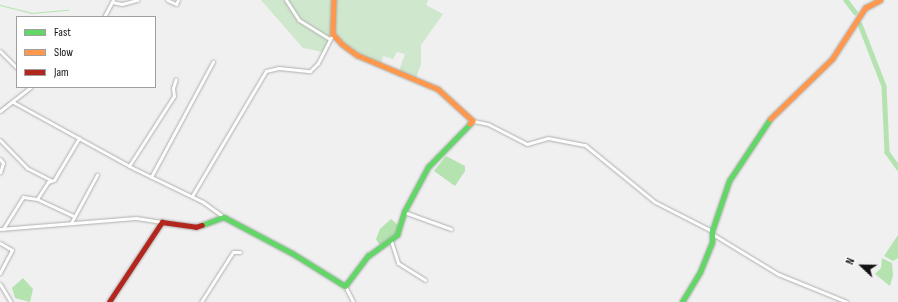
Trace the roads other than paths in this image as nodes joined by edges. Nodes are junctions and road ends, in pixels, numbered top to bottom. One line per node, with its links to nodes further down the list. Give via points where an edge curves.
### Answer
1 (138, 0): 7 (street, via 122,4)
2 (167, 0): 3 (street, via 176,4)
3 (178, 0)
4 (286, 0): 10 (street, via 299,20)
5 (334, 0): 9 (street, via 336,12)
6 (880, 0): 36 (street, via 865,8 832,59 776,110 728,182)
7 (113, 1): 8 (street)
8 (105, 16)
9 (333, 34): 10 (street); 18 (street, via 350,51 438,89)
10 (329, 39): 27 (street, via 318,63 310,71 279,68 266,70)
11 (0, 51): 13 (street)
12 (213, 62): 25 (street)
13 (16, 67)
14 (176, 79): 22 (street, via 174,96)
15 (30, 88): 16 (street)
16 (13, 102): 17 (street); 19 (street)
17 (0, 111)
18 (473, 121): 29 (street, via 428,167); 36 (street, via 488,124 527,144 548,138 584,145 652,200)
19 (79, 138): 22 (street); 26 (street, via 59,174)
20 (0, 140): 26 (street, via 27,168)
21 (0, 159): 23 (street, via 3,163)
22 (129, 166): 25 (street)
23 (0, 173)
24 (97, 175): 30 (street)
25 (151, 177): 27 (street)
26 (51, 180): 28 (street)
27 (192, 196): 31 (street)
28 (37, 199): 30 (street); 34 (street, via 23,197)
29 (404, 212): 35 (street); 37 (street, via 398,233)
30 (73, 216): 33 (street)
31 (224, 218): 32 (street, via 196,227); 43 (street, via 292,253)
32 (162, 222): 33 (street, via 136,218); 45 (street)
33 (71, 223): 34 (street)
34 (2, 229)
35 (451, 229)
36 (713, 233): 48 (street, via 700,272); 49 (street, via 778,274)
37 (391, 240): 41 (street, via 398,263); 43 (street, via 368,256)
38 (0, 244): 40 (street, via 12,250)
39 (240, 252): 46 (street, via 233,252)
40 (0, 273)
41 (425, 280)
42 (0, 285): 44 (street)
43 (345, 286): 47 (street)
44 (10, 302)
45 (109, 302)
46 (201, 302)
47 (353, 302)
48 (682, 302)
49 (847, 302)

